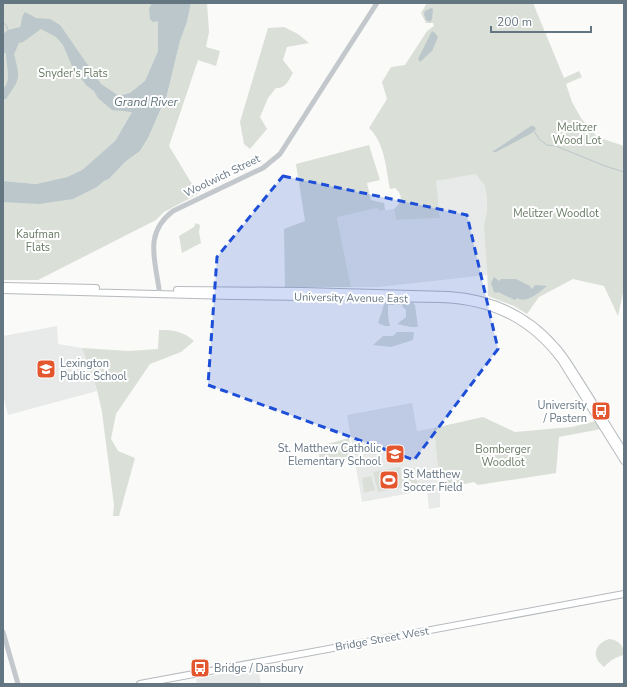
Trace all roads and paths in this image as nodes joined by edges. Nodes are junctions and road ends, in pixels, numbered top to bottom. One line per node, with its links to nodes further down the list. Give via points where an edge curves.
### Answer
1 (378, 3): 3 (street, Woolwich Street, via 280,154 263,168 173,211 159,225 153,247)
2 (3, 286): 3 (main road, University Avenue East)
3 (159, 289): 5 (main road, University Avenue East, via 441,295 470,297 494,303 529,321 556,347 589,394)
4 (3, 290): 6 (main road, University Avenue East, via 441,299 481,304 513,317 550,345)
5 (624, 452)
6 (624, 461)
7 (624, 594): 10 (main road, Bridge Street West)
8 (3, 632): 9 (street)
9 (18, 684)
10 (140, 684)

